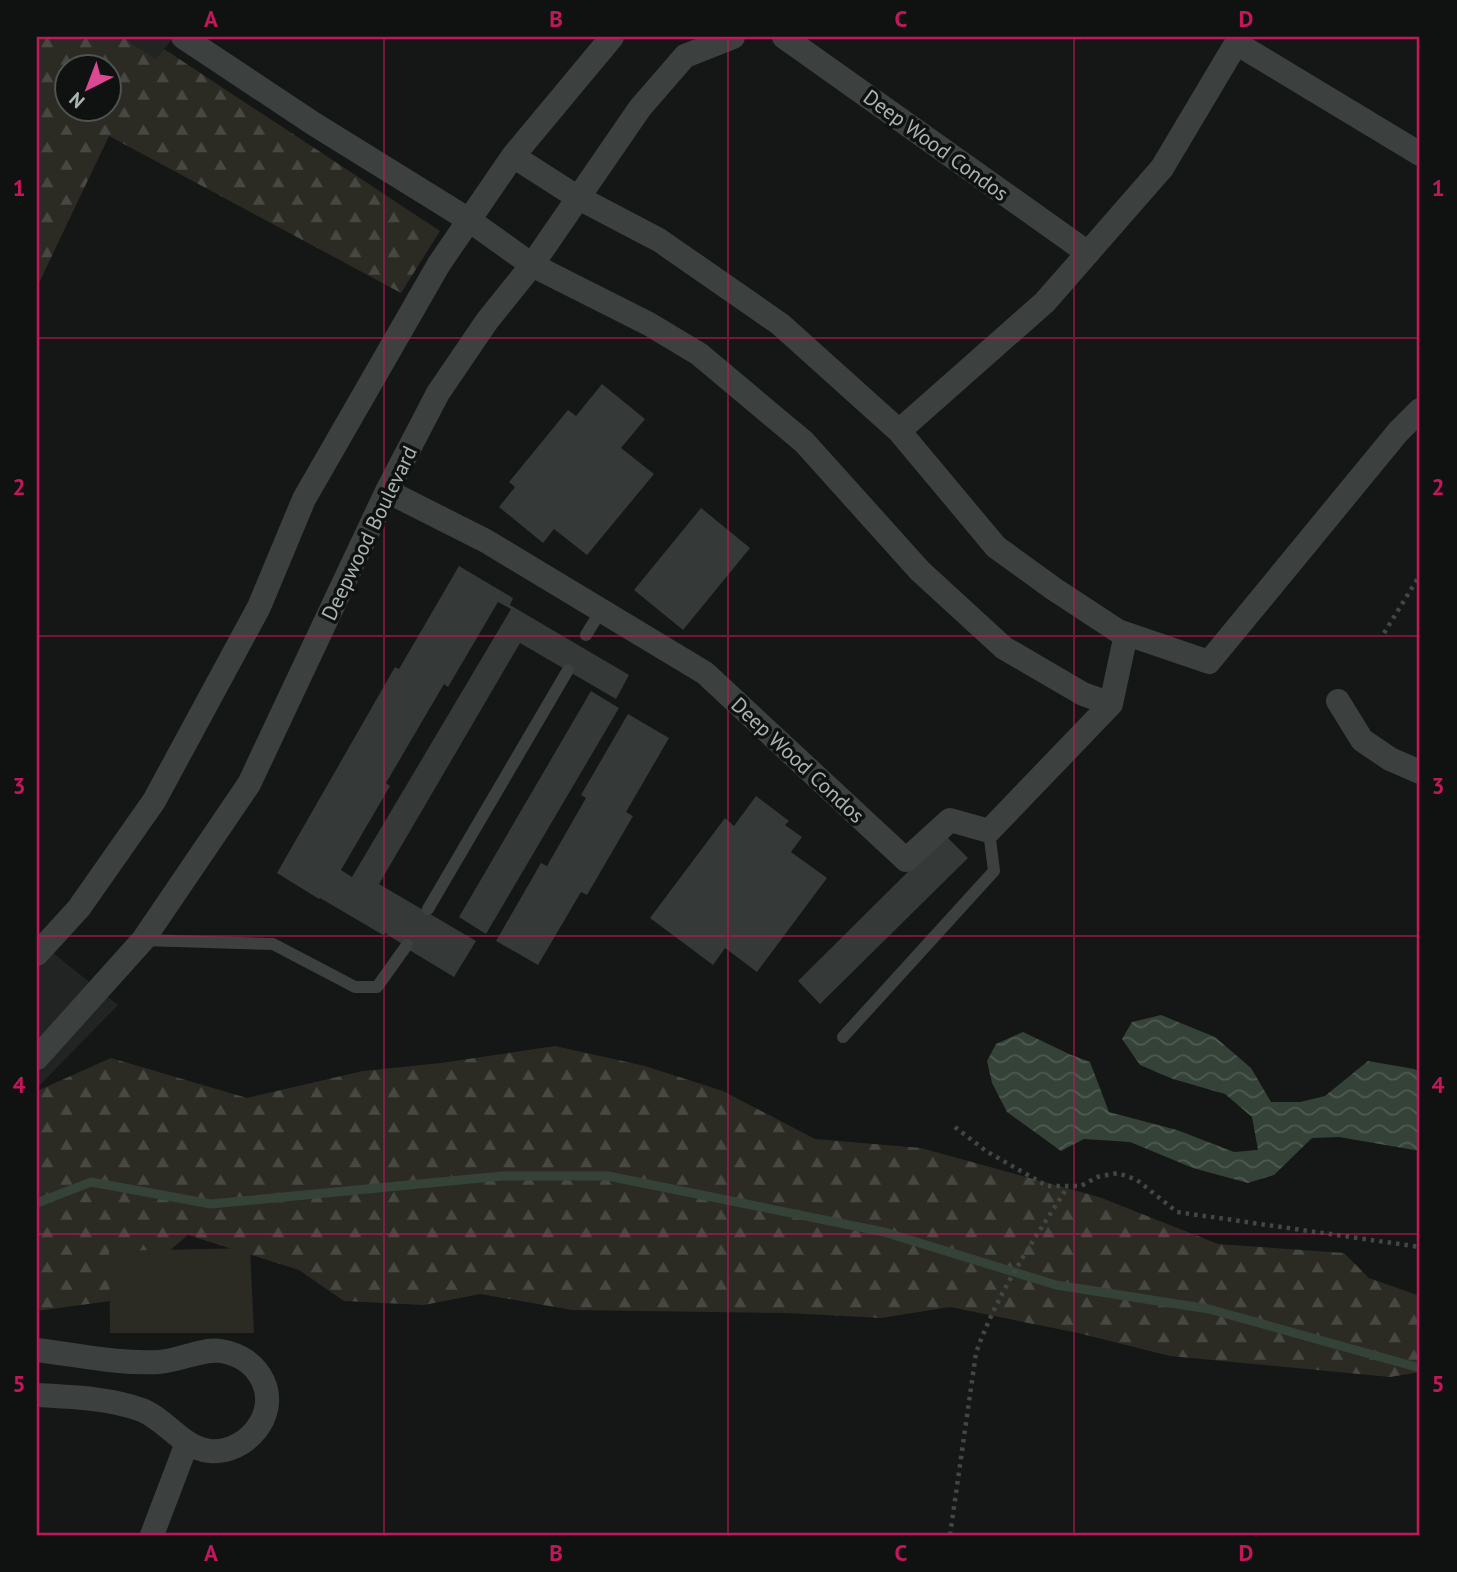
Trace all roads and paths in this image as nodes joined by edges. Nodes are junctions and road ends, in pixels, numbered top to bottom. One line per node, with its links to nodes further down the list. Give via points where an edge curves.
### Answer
1 (183, 37): 9 (street)
2 (612, 37): 7 (street)
3 (733, 37): 8 (street, Deepwood Boulevard, via 685,56 640,107)
4 (784, 37): 10 (street, Deep Wood Condos)
5 (1238, 40): 6 (street); 10 (street, via 1162,168)
6 (1420, 154)
7 (513, 156): 8 (street); 9 (street)
8 (577, 197): 11 (street, Deepwood Boulevard); 13 (street, via 659,240 780,324)
9 (468, 220): 11 (street); 28 (street, via 304,499 259,607 155,801 79,908)
10 (1088, 253): 13 (street, via 1045,302)
11 (531, 265): 14 (street, Deepwood Boulevard, via 438,393); 22 (street, via 699,354 804,442 920,571 1004,649 1083,694)
12 (1420, 410): 18 (street, via 1209,662)
13 (899, 431): 18 (street, via 996,547)
14 (387, 491): 16 (street, Deep Wood Condos, via 486,541); 26 (street, Deepwood Boulevard, via 249,784)
15 (1420, 575): 17 (path)
16 (602, 609): 19 (lane); 24 (street, Deep Wood Condos, via 705,673 906,860 950,820)
17 (1384, 633)
18 (1126, 634): 22 (street)
19 (586, 635)
20 (568, 670): 25 (lane)
21 (1338, 701): 23 (street, via 1362,740)
22 (1111, 704): 24 (street)
23 (1420, 772)
24 (989, 831): 29 (lane, via 994,871)
25 (428, 909)
26 (144, 940): 27 (lane, via 273,944 355,987 377,987); 30 (street, Deepwood Boulevard)
27 (407, 945)
28 (37, 954)
29 (843, 1037)
30 (37, 1058)
31 (955, 1127): 32 (path, via 1047,1186)
32 (1068, 1187): 33 (path, via 1118,1173 1137,1180 1177,1212); 38 (path, via 1003,1289 976,1353)
33 (1420, 1247)
34 (37, 1350): 36 (street, via 138,1362 162,1362 219,1350 250,1363 267,1389 263,1421 240,1445 223,1451)
35 (37, 1395): 36 (street, via 85,1398 141,1410)
36 (187, 1443): 37 (street)
37 (152, 1535)
38 (950, 1535)

